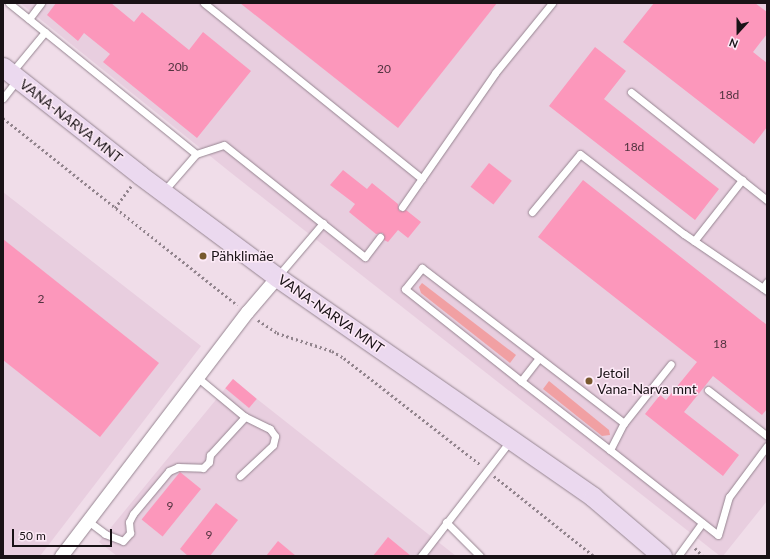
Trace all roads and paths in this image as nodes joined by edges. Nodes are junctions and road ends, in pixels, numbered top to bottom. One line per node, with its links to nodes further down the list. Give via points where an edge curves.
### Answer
1 (9, 3): 5 (lane)
2 (41, 3): 5 (lane)
3 (204, 3): 12 (lane)
4 (552, 3): 12 (lane, via 495,73)
5 (28, 19): 6 (lane)
6 (45, 32): 7 (lane); 11 (lane)
7 (11, 73): 9 (lane); 15 (main road, VANA-NARVA MNT)
8 (631, 92): 13 (lane)
9 (3, 98)
10 (3, 118): 18 (path)
11 (196, 154): 15 (lane); 20 (lane, via 224,145)
12 (422, 179): 17 (lane)
13 (742, 180): 16 (lane); 22 (lane)
14 (134, 183): 18 (path)
15 (163, 192): 23 (main road, VANA-NARVA MNT)
16 (767, 200)
17 (402, 207)
18 (115, 208): 25 (path)
19 (532, 212): 22 (lane, via 580,154)
20 (323, 223): 21 (lane, via 365,256); 23 (lane)
21 (380, 236)
22 (694, 241): 24 (lane)
23 (277, 277): 25 (street); 34 (main road, VANA-NARVA MNT)
24 (766, 287)
25 (247, 312): 28 (street); 37 (path, via 277,333 332,351 344,358)
26 (539, 358): 29 (lane); 29 (lane, via 422,268 405,289); 32 (lane)
27 (671, 364): 32 (lane)
28 (198, 378): 31 (lane); 39 (street)
29 (522, 381): 36 (lane)
30 (708, 390): 33 (lane)
31 (245, 416): 38 (lane, via 270,429 275,436 273,445); 39 (lane, via 210,455 209,462 203,468 178,467 169,471 133,514 129,522 130,533 123,541 105,534)
32 (624, 423): 36 (lane)
33 (767, 436)
34 (512, 439): 37 (lane); 46 (main road, VANA-NARVA MNT, via 593,497)
35 (767, 446): 41 (lane, via 729,497 718,536)
36 (610, 450): 41 (lane)
37 (488, 471): 40 (lane); 45 (path)
38 (240, 476)
39 (88, 521): 42 (street)
40 (446, 522): 43 (lane); 44 (lane)
41 (702, 523): 47 (lane)
42 (61, 556)
43 (421, 556)
44 (480, 556)
45 (594, 556)
46 (662, 556)
47 (678, 556)

